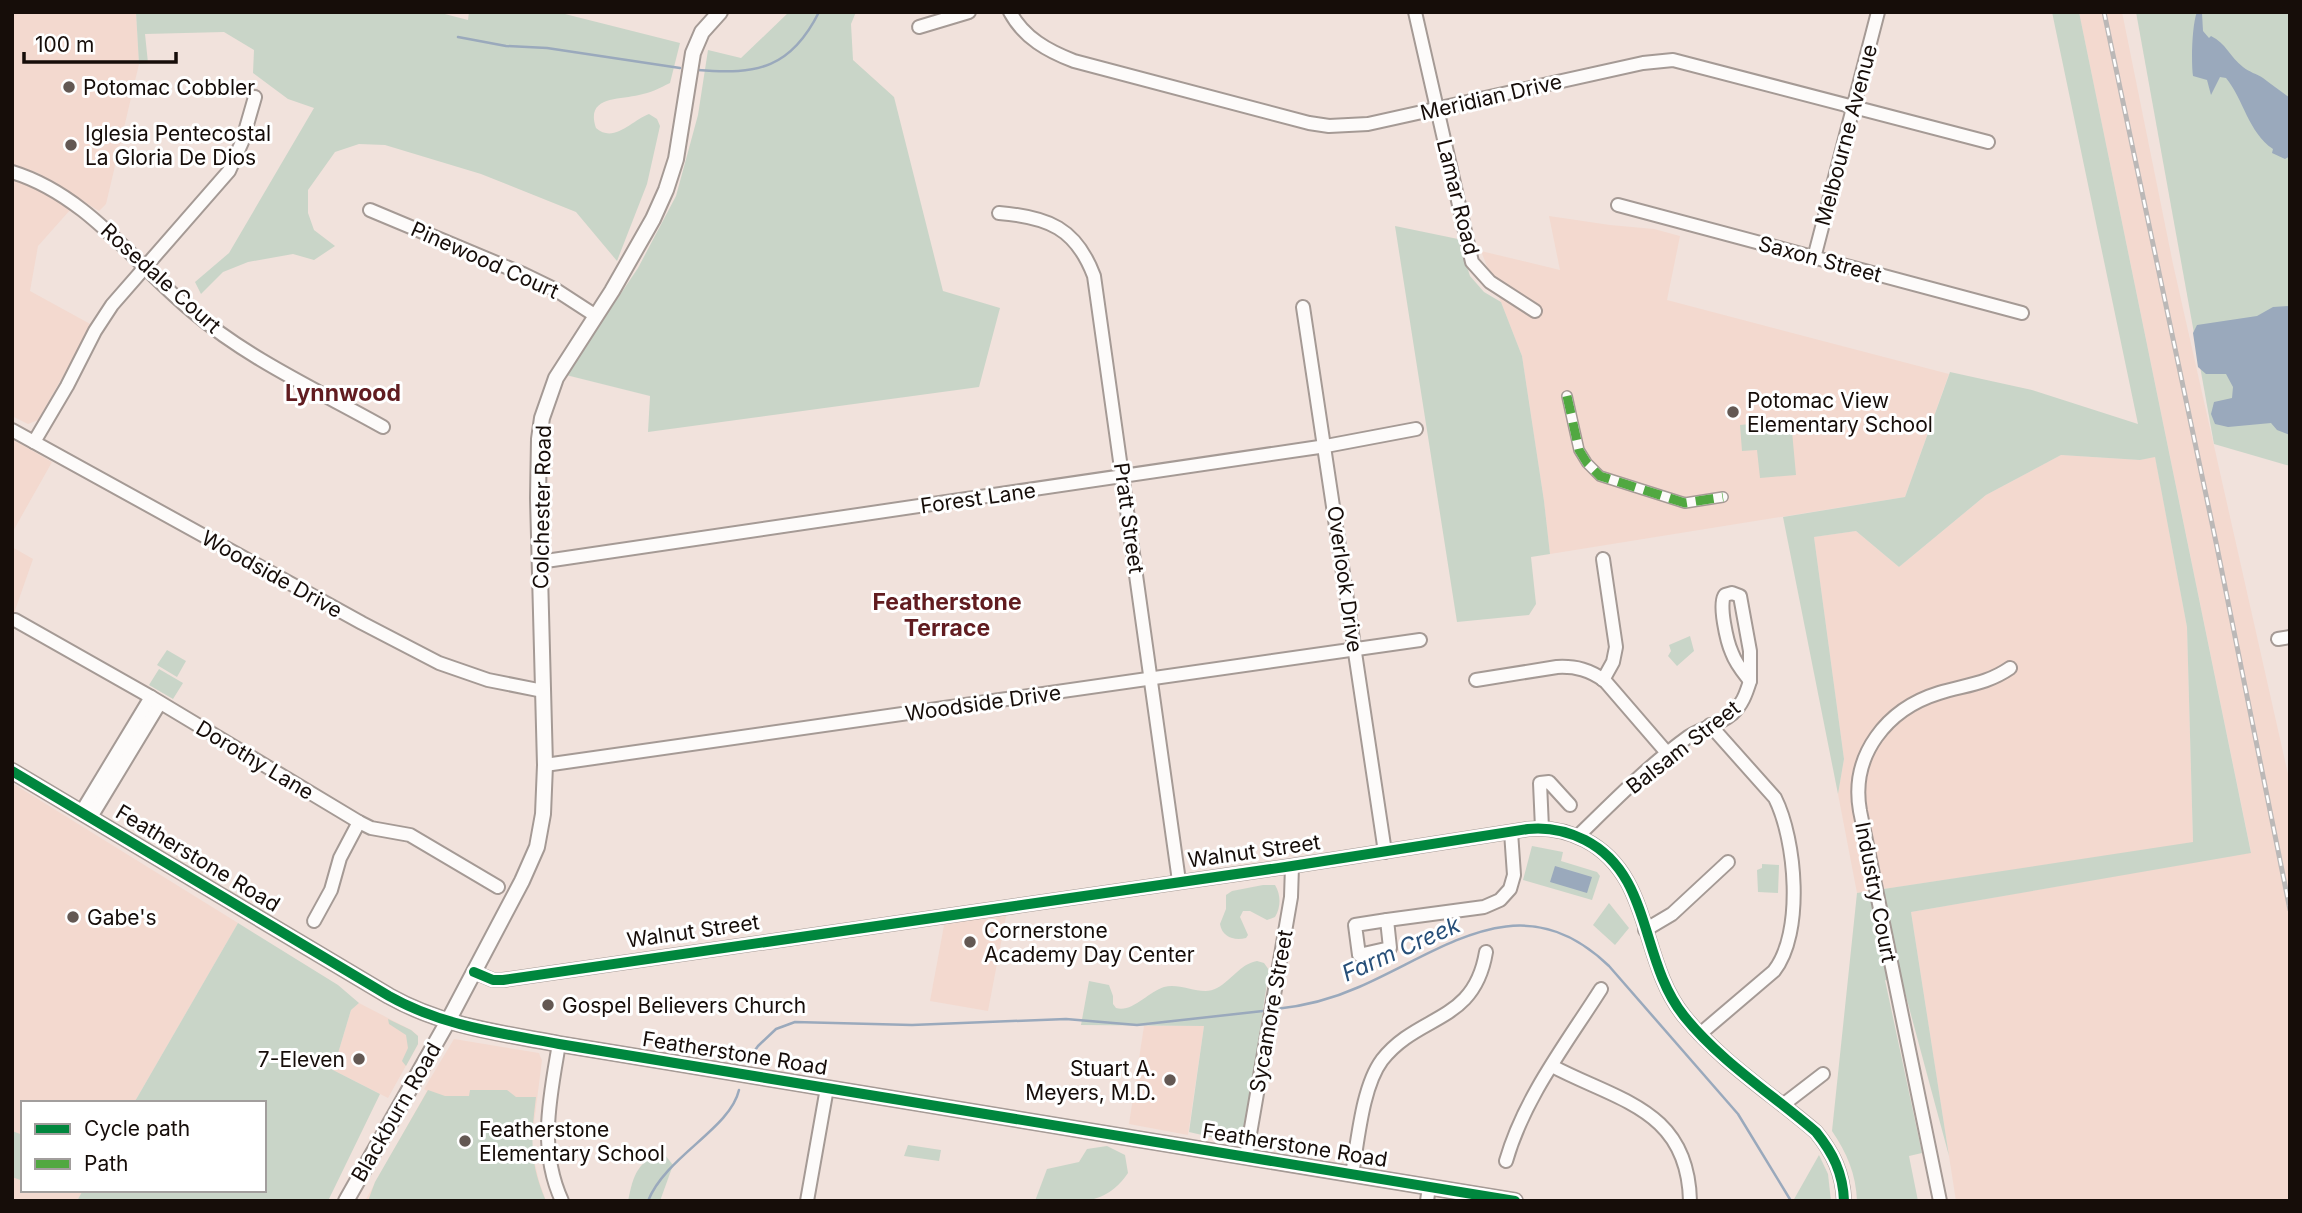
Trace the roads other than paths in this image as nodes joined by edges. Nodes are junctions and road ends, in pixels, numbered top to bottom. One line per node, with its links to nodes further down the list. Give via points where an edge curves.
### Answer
1 (720, 12): 20 (street, Colchester Road, via 702,32 693,53 676,159 666,190)
2 (969, 12): 6 (street)
3 (1010, 12): 9 (street, Meridian Drive, via 1025,34 1066,58 1309,123 1359,125)
4 (1415, 12): 9 (street, Lamar Road)
5 (1878, 12): 8 (street, Melbourne Avenue)
6 (919, 27)
7 (255, 97): 16 (street, via 229,172)
8 (1852, 106): 9 (street, Meridian Drive, via 1674,60); 10 (street, Meridian Drive); 15 (street, Melbourne Avenue)
9 (1437, 109): 18 (street, Lamar Road, via 1472,262 1490,282)
10 (1987, 142)
11 (12, 172): 16 (street, Rosedale Court, via 92,216)
12 (1618, 205): 15 (street, Saxon Street)
13 (370, 210): 20 (street, Pinewood Court, via 523,274)
14 (999, 213): 27 (street, Pratt Street, via 1055,225 1089,263)
15 (1814, 258): 19 (street, Saxon Street)
16 (146, 268): 22 (street, Rosedale Court, via 224,335); 25 (street, via 103,318)
17 (1303, 307): 26 (street, Overlook Drive)
18 (1535, 311)
19 (2022, 313)
20 (596, 316): 30 (street, Colchester Road, via 556,378 542,418)
21 (1567, 396): 28 (street, via 1579,450 1600,476 1685,503)
22 (383, 427)
23 (1416, 429): 26 (street, Forest Lane)
24 (12, 430): 25 (street, Woodside Drive)
25 (34, 442): 39 (street, Woodside Drive, via 439,663 488,680)
26 (1326, 446): 27 (street, Forest Lane); 33 (street, Overlook Drive)
27 (1124, 477): 30 (street, Forest Lane); 35 (street, Pratt Street)
28 (1723, 497)
29 (1603, 559): 37 (street, via 1616,648)
30 (539, 562): 39 (street, Colchester Road)
31 (15, 620): 40 (street, Dorothy Lane)
32 (1420, 640): 33 (street, Woodside Drive)
33 (1355, 649): 35 (street, Woodside Drive); 51 (street, Overlook Drive)
34 (2010, 668): 79 (street, Industry Court, via 1975,686 1926,698 1895,716 1867,751 1859,779 1859,806)
35 (1152, 679): 43 (street, Woodside Drive); 54 (street, Pratt Street)
36 (1476, 680): 37 (street, via 1569,667)
37 (1603, 680): 42 (street)
38 (1750, 681): 38 (street, Balsam Street, via 1751,651 1740,596 1732,593 1721,602 1731,652); 41 (street, Balsam Street, via 1741,704)
39 (543, 691): 43 (street, Colchester Road)
40 (155, 700): 46 (street); 47 (street, Dorothy Lane)
41 (1710, 725): 42 (street, Balsam Street); 63 (street, via 1782,812 1793,883 1790,936 1780,963)
42 (1668, 754): 50 (street, Balsam Street)
43 (545, 765): 60 (street, Colchester Road, via 537,847)
44 (12, 771): 46 (street, Featherstone Road)
45 (1570, 804): 48 (street, via 1549,782 1540,783)
46 (87, 814): 62 (street, Featherstone Road, via 389,996)
47 (359, 822): 55 (street, Dorothy Lane, via 410,835); 57 (street)
48 (1542, 828): 49 (street, Walnut Street); 50 (street, Walnut Street)
49 (1511, 832): 51 (street, Walnut Street); 56 (street, via 1513,881 1500,900 1484,907)
50 (1578, 836): 58 (street, Walnut Street, via 1602,851 1621,872 1640,908)
51 (1385, 852): 53 (street, Walnut Street)
52 (1728, 862): 58 (street, via 1672,914)
53 (1292, 866): 54 (street, Walnut Street); 69 (street, Sycamore Street, via 1291,897)
54 (1179, 881): 60 (street, Walnut Street, via 503,979)
55 (498, 887)
56 (1387, 920)
57 (314, 921)
58 (1645, 930): 63 (street, Walnut Street, via 1670,995)
59 (1486, 952): 71 (street, via 1482,974 1471,994 1398,1044 1381,1062 1369,1086)
60 (474, 972): 62 (street, Colchester Road)
61 (1601, 989): 65 (street)
62 (447, 1023): 64 (street, Featherstone Road); 73 (street, Blackburn Road)
63 (1700, 1034): 68 (street, Walnut Street)
64 (559, 1044): 67 (street, Featherstone Road); 74 (street, via 546,1135 552,1175)
65 (1552, 1066): 70 (street, via 1522,1115); 77 (street, via 1643,1109 1662,1125 1681,1152)
66 (1823, 1074): 68 (street)
67 (827, 1088): 69 (street, Featherstone Road); 75 (street)
68 (1784, 1104): 78 (street, Walnut Street, via 1826,1144 1839,1171)
69 (1246, 1157): 71 (street, Featherstone Road)
70 (1506, 1161)
71 (1352, 1174): 72 (street, Featherstone Road)
72 (1428, 1194): 76 (street, Featherstone Road)
73 (345, 1201)
74 (562, 1201)
75 (807, 1201)
76 (1515, 1201)
77 (1690, 1201)
78 (1844, 1201)
79 (1940, 1201)

